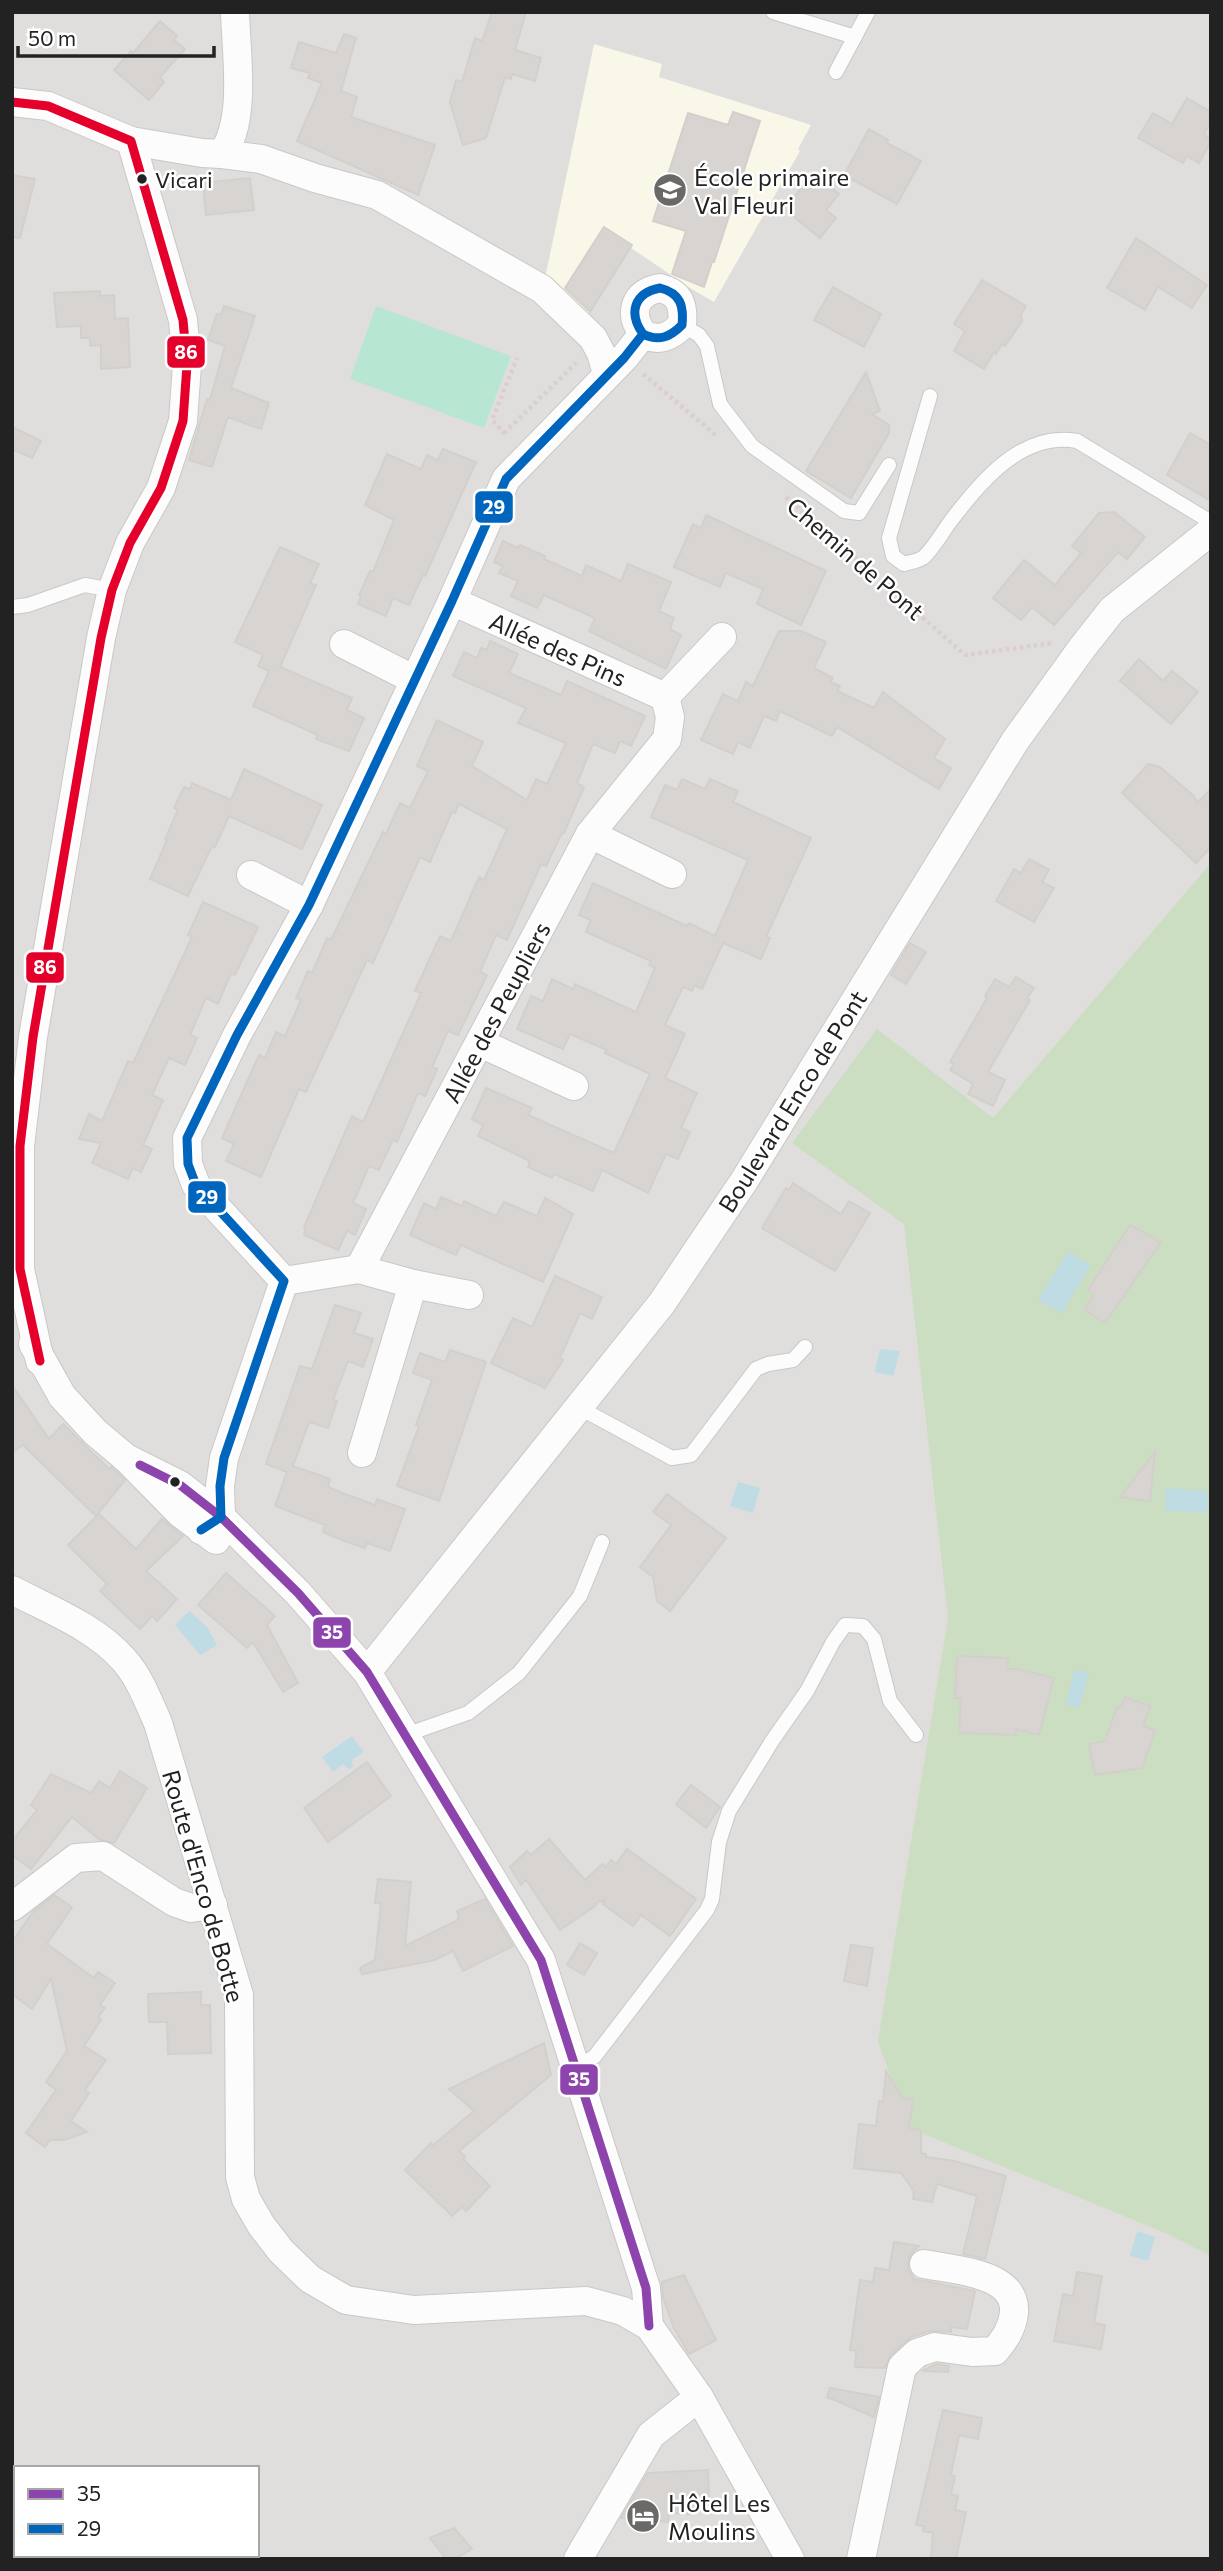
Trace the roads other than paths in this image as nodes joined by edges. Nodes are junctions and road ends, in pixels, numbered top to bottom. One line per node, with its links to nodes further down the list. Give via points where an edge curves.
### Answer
1 (235, 12): 8 (street, via 238,111 234,132)
2 (773, 12): 4 (lane)
3 (868, 12): 4 (lane)
4 (855, 37): 5 (lane)
5 (836, 72)
6 (12, 102): 7 (street, via 48,106)
7 (131, 141): 8 (street); 16 (street, via 183,320 187,365 183,421 161,488 130,543)
8 (222, 154): 11 (street, via 261,159 389,201 542,289 593,338)
9 (682, 325): 10 (street, via 662,338); 10 (street, via 678,296 660,288 649,290 634,305 636,326); 13 (lane, via 707,346 720,404 752,446 844,511 859,513)
10 (642, 334): 11 (street)
11 (607, 374): 17 (street, via 506,479)
12 (930, 396): 14 (lane, via 889,538 893,556 904,564 923,559 974,491 999,468 1020,452 1064,439 1077,441)
13 (889, 465)
14 (1211, 522)
15 (1211, 531): 40 (street, Boulevard Enco de Pont, via 1112,610 1082,648 1008,753 744,1181 662,1303)
16 (112, 590): 18 (lane, via 85,585 28,606); 27 (street)
17 (452, 601): 21 (street); 22 (street, Allée des Pins)
18 (12, 607)
19 (722, 637): 22 (street)
20 (344, 645): 21 (street)
21 (415, 680): 26 (street)
22 (665, 696): 23 (street, Allée des Peupliers, via 670,717 667,739)
23 (590, 834): 24 (street); 28 (street, Allée des Peupliers)
24 (672, 874)
25 (251, 875): 26 (street)
26 (309, 905): 34 (street, via 187,1138 188,1164 196,1185)
27 (33, 1037): 30 (street); 31 (street)
28 (480, 1043): 29 (street); 33 (street, Allée des Peupliers)
29 (574, 1086)
30 (12, 1093)
31 (16, 1159): 32 (street)
32 (16, 1236): 39 (street)
33 (359, 1269): 34 (street); 35 (street)
34 (284, 1281): 43 (street)
35 (413, 1284): 36 (street); 41 (street)
36 (469, 1295)
37 (12, 1297): 39 (street)
38 (805, 1347): 40 (lane, via 793,1360 756,1370 691,1455 672,1458)
39 (40, 1361): 42 (street, via 62,1396)
40 (578, 1406): 48 (street, Boulevard Enco de Pont)
41 (362, 1453)
42 (126, 1458): 44 (street); 45 (street)
43 (224, 1458): 44 (street, via 203,1475); 45 (street, via 220,1486)
44 (180, 1485): 45 (street); 45 (street)
45 (201, 1520): 48 (street, via 298,1593)
46 (601, 1542): 49 (lane, via 580,1597 519,1673 468,1713)
47 (12, 1590): 51 (street, Route d'Enco de Botte, via 91,1632 124,1660 143,1689 158,1723)
48 (367, 1672): 49 (street)
49 (405, 1735): 53 (street, via 541,1960)
50 (916, 1735): 53 (lane, via 890,1702 874,1639 863,1626 845,1625 729,1811 707,1910 595,2056)
51 (213, 1905): 52 (street, via 191,1908 174,1902 103,1856 76,1858); 55 (street, Route d'Enco de Botte, via 239,1995 240,2177 246,2199 281,2251 310,2279 346,2300 414,2310 586,2301 624,2311)
52 (12, 1907)
53 (578, 2068): 55 (street, via 646,2288)
54 (924, 2264): 59 (street, via 990,2277 1007,2289 1014,2304 1013,2319 1007,2337 995,2351 934,2347 916,2353 902,2367)
55 (649, 2326): 56 (street, Route d'Enco de Botte)
56 (699, 2397): 57 (street, via 651,2435); 58 (street, Route d'Enco de Botte)
57 (578, 2559)
58 (790, 2559)
59 (861, 2559)

